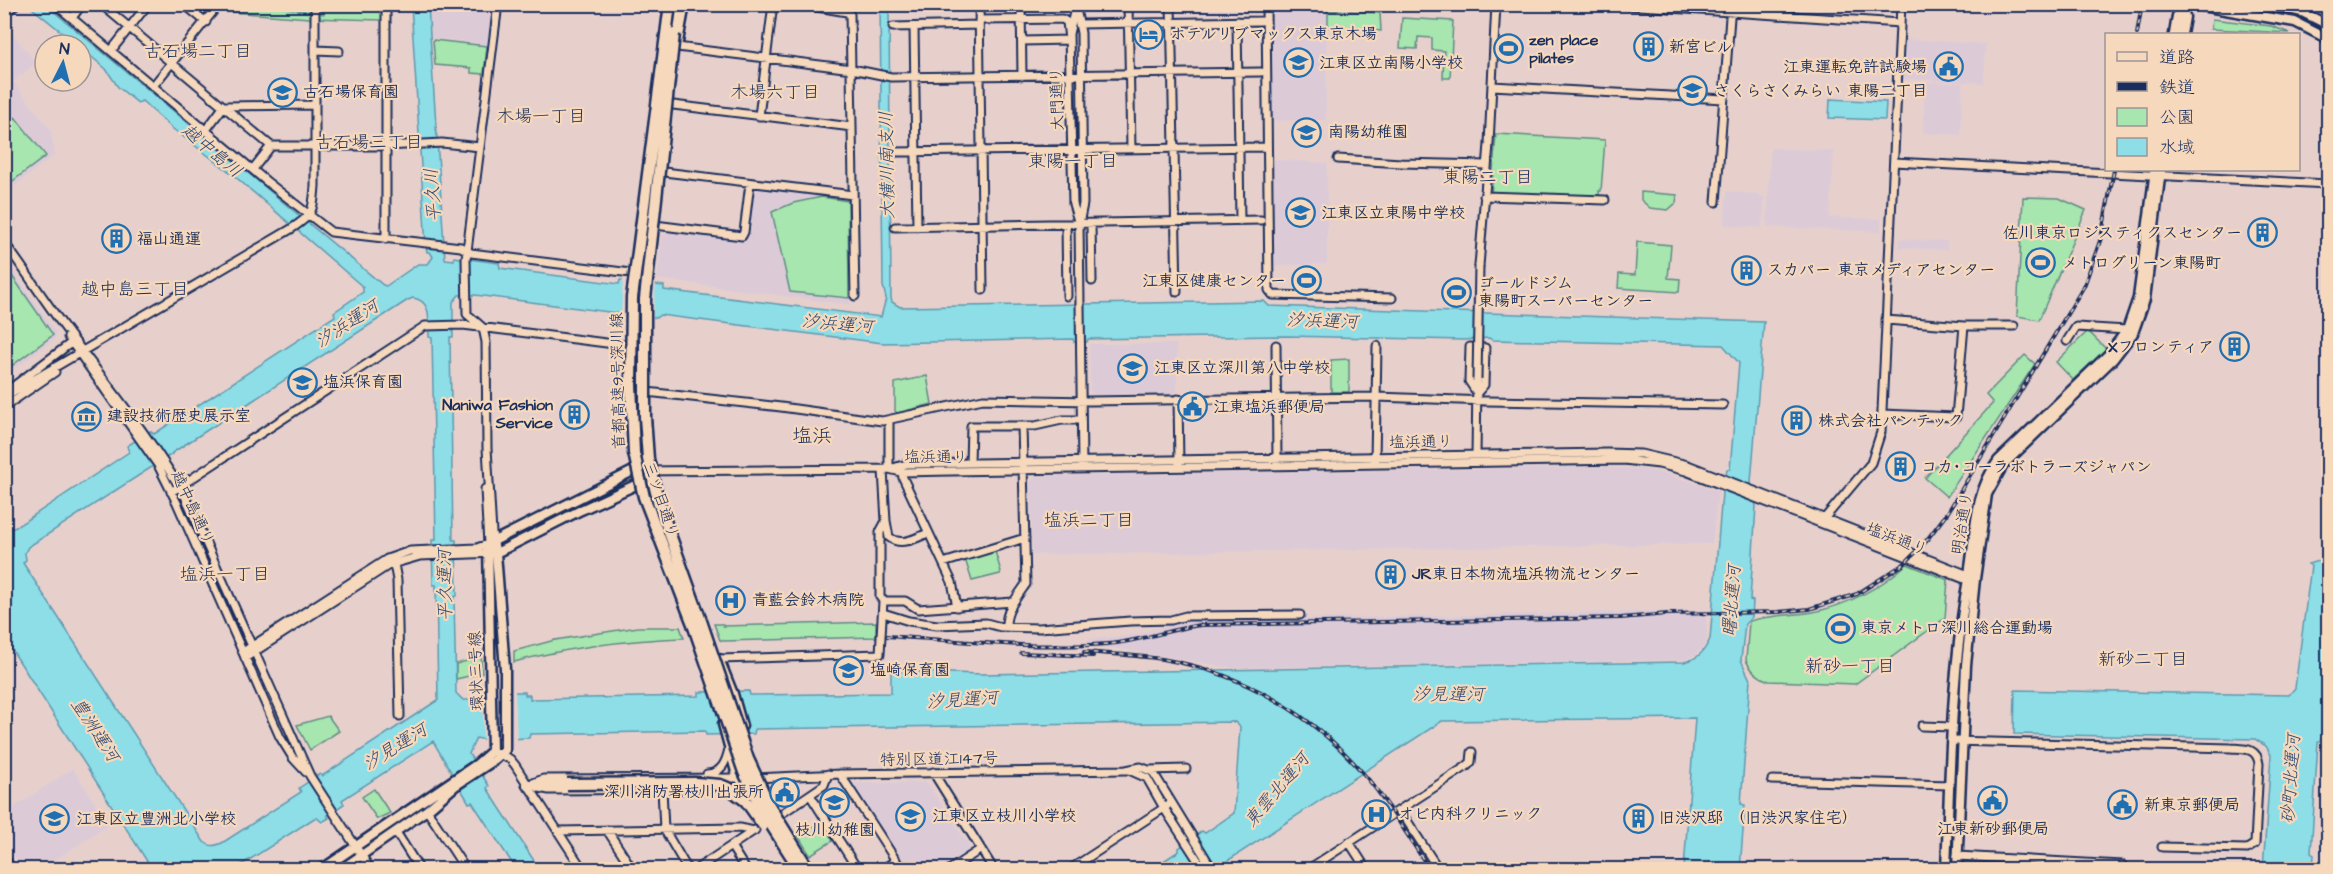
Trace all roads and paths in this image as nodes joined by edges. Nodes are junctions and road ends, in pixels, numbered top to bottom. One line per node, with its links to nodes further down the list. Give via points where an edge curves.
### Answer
1 (16, 4): 29 (street)
2 (55, 4): 30 (street)
3 (82, 4): 30 (street)
4 (101, 4): 43 (street)
5 (148, 4): 43 (street)
6 (184, 4): 34 (street)
7 (219, 4): 34 (street)
8 (315, 4): 50 (street)
9 (386, 4): 77 (street)
10 (498, 4): 79 (street)
11 (669, 4): 68 (main road, 三ツ目通り); 250 (highway, 首都高速9号深川線, bridge, via 633,286 634,453 644,497 744,772)
12 (676, 4): 183 (highway, 首都高速9号深川線, bridge, via 646,292 645,417 648,459 658,504)
13 (685, 4): 49 (main road)
14 (773, 4): 53 (street)
15 (799, 4): 55 (street, via 850,13)
16 (979, 4): 35 (street)
17 (1022, 4): 31 (street)
18 (1128, 4): 39 (street)
19 (1171, 4): 36 (street)
20 (1496, 4): 66 (street)
21 (1608, 4): 28 (street)
22 (1901, 4): 37 (street)
23 (2183, 4): 44 (main road); 45 (main road)
24 (2190, 4): 46 (main road, via 2295,22)
25 (2268, 4): 40 (main road, via 2302,12)
26 (1075, 6): 38 (street, 大門通り); 47 (street, 大門通り)
27 (1266, 7): 81 (street)
28 (1731, 9): 37 (street); 67 (street)
29 (4, 14)
30 (72, 18): 51 (street)
31 (1022, 19): 35 (street); 47 (street, via 1065,20); 48 (street)
32 (1237, 21): 33 (street); 36 (street); 56 (street)
33 (1261, 21)
34 (206, 22): 54 (street)
35 (979, 23): 42 (street); 63 (street)
36 (1172, 23): 39 (street); 58 (street)
37 (1900, 23): 89 (street)
38 (1079, 24): 39 (street); 62 (street, 大門通り)
39 (1128, 24): 59 (street)
40 (2328, 26)
41 (893, 27): 42 (street)
42 (914, 27): 64 (street)
43 (129, 28): 51 (street); 54 (street)
44 (2174, 33)
45 (2182, 33)
46 (2328, 39)
47 (1069, 40): 48 (street); 61 (street, 大門通り)
48 (1022, 41): 60 (street)
49 (677, 47): 53 (street); 70 (main road)
50 (315, 50): 52 (street); 69 (street)
51 (111, 51): 65 (street)
52 (339, 51)
53 (766, 58): 55 (street); 72 (street)
54 (172, 63): 65 (street); 71 (street)
55 (852, 69): 64 (street); 73 (street)
56 (1238, 72): 57 (street); 58 (street); 78 (street)
57 (1261, 72)
58 (1172, 73): 59 (street); 80 (street)
59 (1129, 74): 62 (street); 82 (street)
60 (1023, 75): 61 (street); 63 (street)
61 (1070, 75): 62 (street); 83 (street, 大門通り)
62 (1081, 75): 84 (street, 大門通り)
63 (980, 76): 64 (street); 85 (street)
64 (914, 77): 87 (street)
65 (153, 86): 74 (street)
66 (1492, 86): 67 (street); 90 (street)
67 (1724, 99): 102 (street)
68 (654, 103): 70 (street); 92 (main road, 三ツ目通り)
69 (315, 105): 71 (street); 76 (street)
70 (670, 105): 72 (street); 94 (main road)
71 (224, 106): 74 (street); 75 (street)
72 (759, 116): 73 (street)
73 (852, 127): 99 (street)
74 (206, 130): 91 (street)
75 (271, 146): 76 (street); 91 (street)
76 (315, 146): 77 (street); 103 (street, via 314,207)
77 (386, 146): 79 (street, via 438,143); 114 (street)
78 (1238, 146): 80 (street); 81 (street); 105 (street)
79 (480, 147): 116 (street)
80 (1174, 147): 82 (street); 106 (street)
81 (1267, 147): 123 (street, via 1269,290 1273,295)
82 (1131, 148): 84 (street)
83 (1072, 149): 84 (street); 85 (street); 108 (street, 大門通り, via 1073,204)
84 (1082, 149): 108 (street, 大門通り, via 1083,204)
85 (981, 151): 87 (street); 110 (street)
86 (894, 152): 87 (street)
87 (916, 152): 113 (street)
88 (1338, 159): 90 (street)
89 (1894, 162): 93 (street); 124 (street)
90 (1487, 165): 100 (street)
91 (252, 169): 103 (street)
92 (644, 170): 94 (street); 117 (main road, 三ツ目通り)
93 (2105, 170)
94 (662, 171): 97 (street); 111 (highway, via 654,187)
95 (2131, 171): 96 (street)
96 (2157, 172): 98 (street); 129 (main road, 明治通り, via 2138,298); 177 (main road, 明治通り, via 2146,292 2138,324 2114,359 1996,474 1985,504)
97 (750, 183): 99 (street); 111 (street, via 742,236)
98 (2328, 184)
99 (853, 195): 121 (street)
100 (1484, 196): 101 (street); 141 (street, bridge)
101 (1605, 200)
102 (1716, 202)
103 (308, 218): 114 (street, via 335,233); 136 (street)
104 (1261, 220): 105 (street)
105 (1240, 221): 106 (street)
106 (1175, 222): 109 (street); 120 (street)
107 (1066, 224): 108 (street); 110 (street); 122 (street)
108 (1078, 224): 109 (street); 144 (street)
109 (1091, 224): 118 (street)
110 (982, 225): 113 (street); 119 (street)
111 (651, 226): 135 (main road, 三ツ目通り, bridge); 183 (highway, bridge, via 639,292 638,416 642,452 662,529)
112 (895, 227): 113 (street)
113 (917, 227)
114 (386, 239): 116 (street)
115 (4, 242): 125 (street, 越中島通り)
116 (467, 250): 117 (street); 128 (street, via 467,314)
117 (631, 273): 134 (main road, 三ツ目通り, bridge)
118 (1092, 281)
119 (983, 290)
120 (1177, 292)
121 (855, 296)
122 (1067, 296)
123 (1392, 298)
124 (1886, 320): 126 (street); 147 (street)
125 (63, 326): 131 (street, 越中島通り); 136 (street, 越中島通り)
126 (1964, 326): 127 (street); 147 (street, via 1956,417)
127 (2014, 326)
128 (483, 328): 134 (street); 164 (street, via 424,326); 170 (street, via 485,482)
129 (2127, 330): 130 (street, via 2076,327); 177 (main road, 明治通り, via 2109,354 1990,471 1978,502)
130 (2067, 341)
131 (71, 344): 136 (street, 越中島通り); 139 (street)
132 (1276, 345): 142 (street)
133 (1377, 346): 140 (street)
134 (628, 347): 135 (street); 137 (main road, 三ツ目通り)
135 (646, 348): 138 (main road, 三ツ目通り)
136 (81, 353): 139 (street); 146 (street); 154 (street, 越中島通り)
137 (627, 390): 138 (street); 161 (main road, 三ツ目通り)
138 (646, 390): 148 (street); 162 (main road, 三ツ目通り)
139 (4, 394)
140 (1377, 397): 141 (street); 142 (street); 152 (street)
141 (1476, 397): 141 (street, via 1469,381 1470,347 1485,348 1484,385); 145 (street); 151 (street)
142 (1277, 398): 143 (street); 153 (street)
143 (1178, 399): 144 (street); 156 (street)
144 (1080, 401): 148 (street, via 983,399); 149 (street)
145 (1723, 405)
146 (4, 407)
147 (1882, 414): 167 (street, via 1879,442 1871,464)
148 (889, 420): 160 (street)
149 (1081, 420): 150 (street); 157 (street)
150 (1022, 426): 155 (street, via 971,426); 158 (street)
151 (1476, 458): 152 (street, 塩浜通り); 167 (street, 塩浜通り, via 1641,454 1680,462)
152 (1375, 460): 153 (street, 塩浜通り)
153 (1277, 461): 156 (street, 塩浜通り)
154 (160, 463): 164 (street, 越中島通り); 165 (street, 越中島通り)
155 (970, 463): 158 (street, 塩浜通り); 159 (street, 塩浜通り)
156 (1179, 463): 157 (street, 塩浜通り)
157 (1082, 465): 158 (street, 塩浜通り)
158 (1023, 466): 159 (street, 塩浜通り); 169 (street)
159 (901, 468): 160 (street, 塩浜通り); 168 (street)
160 (886, 470): 162 (street, 塩浜通り); 166 (street)
161 (633, 471): 162 (street, 塩浜通り); 163 (main road, 三ツ目通り); 170 (main road)
162 (652, 474): 163 (main road); 191 (main road, 三ツ目通り, via 669,533)
163 (636, 484): 172 (main road); 197 (main road, 三ツ目通り, bridge, via 690,613 714,682)
164 (180, 487): 165 (street); 175 (street, 越中島通り)
165 (171, 492): 176 (street, 越中島通り)
166 (886, 521): 168 (street, via 893,540 906,542); 178 (street, via 879,543)
167 (1823, 521): 177 (street, 塩浜通り)
168 (928, 533): 174 (street)
169 (1025, 538): 174 (street); 179 (street, via 1026,584)
170 (491, 543): 171 (street); 172 (main road, 環状三号線)
171 (459, 552): 172 (street); 173 (street, via 410,551)
172 (492, 553): 184 (main road, 環状三号線); 185 (main road, 環状三号線)
173 (393, 560): 189 (street, via 377,565); 192 (street, via 397,580)
174 (943, 563): 180 (street)
175 (216, 566): 176 (street); 189 (street, 越中島通り)
176 (206, 571): 190 (street, 越中島通り)
177 (1970, 578): 194 (main road, 明治通り, via 1960,619); 196 (main road, 明治通り)
178 (883, 601): 180 (street, via 905,602 918,609); 181 (street)
179 (1013, 602): 180 (street); 186 (street)
180 (957, 607)
181 (883, 613): 186 (street, via 917,623 986,623); 191 (street, via 879,655)
182 (1300, 615): 186 (street, via 1186,616 1054,628)
183 (701, 621): 251 (highway, 首都高速9号深川線, bridge, via 752,770)
184 (489, 626): 185 (main road, via 494,630); 187 (main road, 環状三号線)
185 (502, 626): 188 (main road, 環状三号線)
186 (1006, 627)
187 (490, 639): 188 (main road); 198 (main road, 環状三号線)
188 (503, 639): 200 (main road, 環状三号線, via 507,748)
189 (253, 649): 190 (street); 208 (street, 越中島通り)
190 (244, 655): 208 (street, 越中島通り, via 286,749)
191 (718, 658): 210 (main road, 三ツ目通り, bridge, via 736,705)
192 (400, 716)
193 (1922, 726): 194 (street)
194 (1952, 727): 195 (main road, 明治通り)
195 (1952, 741): 196 (street); 215 (main road, 明治通り)
196 (1962, 741): 232 (street, via 2231,748 2256,753 2259,764 2255,844 2247,849); 236 (main road, 明治通り)
197 (729, 749): 209 (street, 特別区道江147号, via 725,763 717,771); 212 (main road, 三ツ目通り)
198 (492, 751): 200 (street); 201 (main road)
199 (1472, 752): 220 (street, via 1467,766)
200 (501, 755): 201 (main road); 214 (street, via 515,765)
201 (479, 767): 213 (main road)
202 (1186, 769): 204 (street, 特別区道江147号)
203 (1126, 770): 204 (street, 特別区道江147号); 205 (street, 特別区道江147号); 218 (street, via 1147,778)
204 (1149, 770): 218 (street)
205 (933, 772): 207 (street, 特別区道江147号); 233 (street)
206 (828, 774): 207 (street, 特別区道江147号); 210 (street, 特別区道江147号); 217 (street, via 824,785)
207 (840, 774): 237 (street)
208 (310, 776): 231 (street, 越中島通り)
209 (663, 777): 212 (street, 特別区道江147号); 214 (street, 特別区道江147号, via 543,778)
210 (753, 778): 212 (street, 特別区道江147号); 221 (main road, 三ツ目通り)
211 (1772, 780): 215 (street)
212 (740, 781): 216 (street, 特別区道江147号, via 712,789); 222 (main road, 三ツ目通り)
213 (453, 784): 219 (main road); 231 (main road)
214 (528, 785): 216 (street, 特別区道江147号, via 549,790); 225 (street); 250 (highway, bridge, via 720,785 746,801)
215 (1950, 785): 263 (main road, 明治通り)
216 (662, 789): 223 (street)
217 (810, 795): 221 (street); 252 (street)
218 (1167, 806): 228 (street); 257 (street)
219 (427, 810): 227 (main road); 244 (street)
220 (1400, 810): 229 (street); 262 (street)
221 (775, 818): 222 (street); 251 (main road, 三ツ目通り)
222 (766, 823): 226 (street); 250 (main road, 三ツ目通り)
223 (664, 829): 224 (street); 226 (street); 247 (street)
224 (607, 830): 225 (street); 246 (street)
225 (558, 831): 245 (street)
226 (754, 831): 230 (street)
227 (396, 832): 235 (main road); 243 (street)
228 (1185, 833): 258 (street); 259 (street)
229 (1349, 842): 260 (street); 261 (street)
230 (731, 846): 248 (street); 249 (street)
231 (356, 847): 235 (street, 越中島通り); 240 (main road)
232 (2162, 847)
233 (981, 849): 255 (street); 256 (street)
234 (4, 855): 239 (street)
235 (362, 855): 241 (main road); 242 (street, 越中島通り)
236 (1957, 856): 238 (street); 264 (main road, 明治通り)
237 (896, 860): 253 (street); 254 (street)
238 (2122, 865)
239 (11, 870)
240 (321, 870)
241 (340, 870)
242 (371, 870)
243 (420, 870)
244 (466, 870)
245 (583, 870)
246 (633, 870)
247 (688, 870)
248 (694, 870)
249 (746, 870)
250 (797, 870)
251 (808, 870)
252 (858, 870)
253 (882, 870)
254 (902, 870)
255 (949, 870)
256 (994, 870)
257 (1069, 870)
258 (1204, 870)
259 (1213, 870)
260 (1307, 870)
261 (1367, 870)
262 (1439, 870)
263 (1946, 870)
264 (1956, 870)

